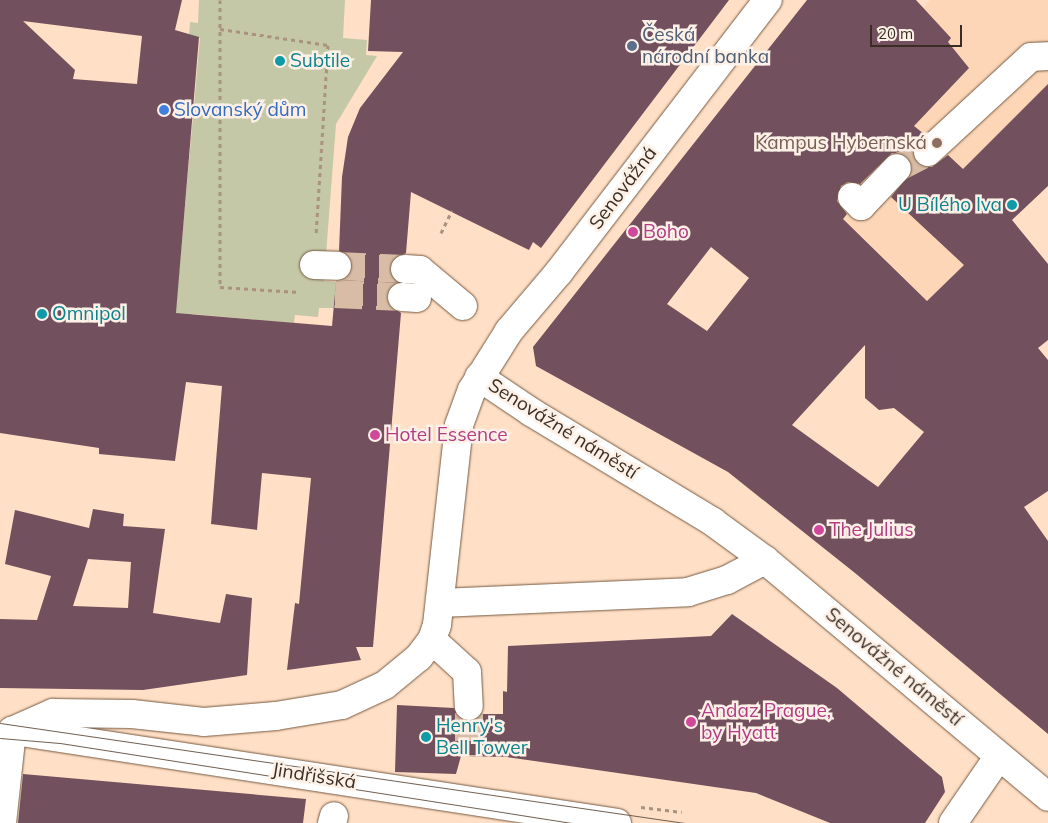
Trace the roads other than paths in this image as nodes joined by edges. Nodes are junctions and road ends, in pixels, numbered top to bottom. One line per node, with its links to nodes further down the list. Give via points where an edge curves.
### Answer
1 (768, 0): 8 (street, Senovážná, via 559,272 509,331)
2 (1048, 56): 3 (street, via 1032,57)
3 (928, 152)
4 (897, 168): 5 (street, via 861,206)
5 (852, 197)
6 (405, 269): 7 (street, via 420,270)
7 (463, 306)
8 (480, 376): 9 (street, Senovážné náměstí, via 531,412 713,522); 10 (street, Senovážné náměstí, via 459,425)
9 (765, 560): 10 (street, via 726,580 688,592); 14 (street, Senovážné náměstí)
10 (440, 603): 11 (street)
11 (432, 640): 12 (street, via 467,672); 13 (street, via 419,657 385,685 342,705 204,722 132,714 53,713)
12 (468, 706)
13 (6, 731): 16 (street); 17 (street, Jindřišská)
14 (999, 756): 15 (street, Senovážné náměstí); 18 (street)
15 (1048, 797)
16 (2, 823)
17 (617, 823)
18 (953, 823)

